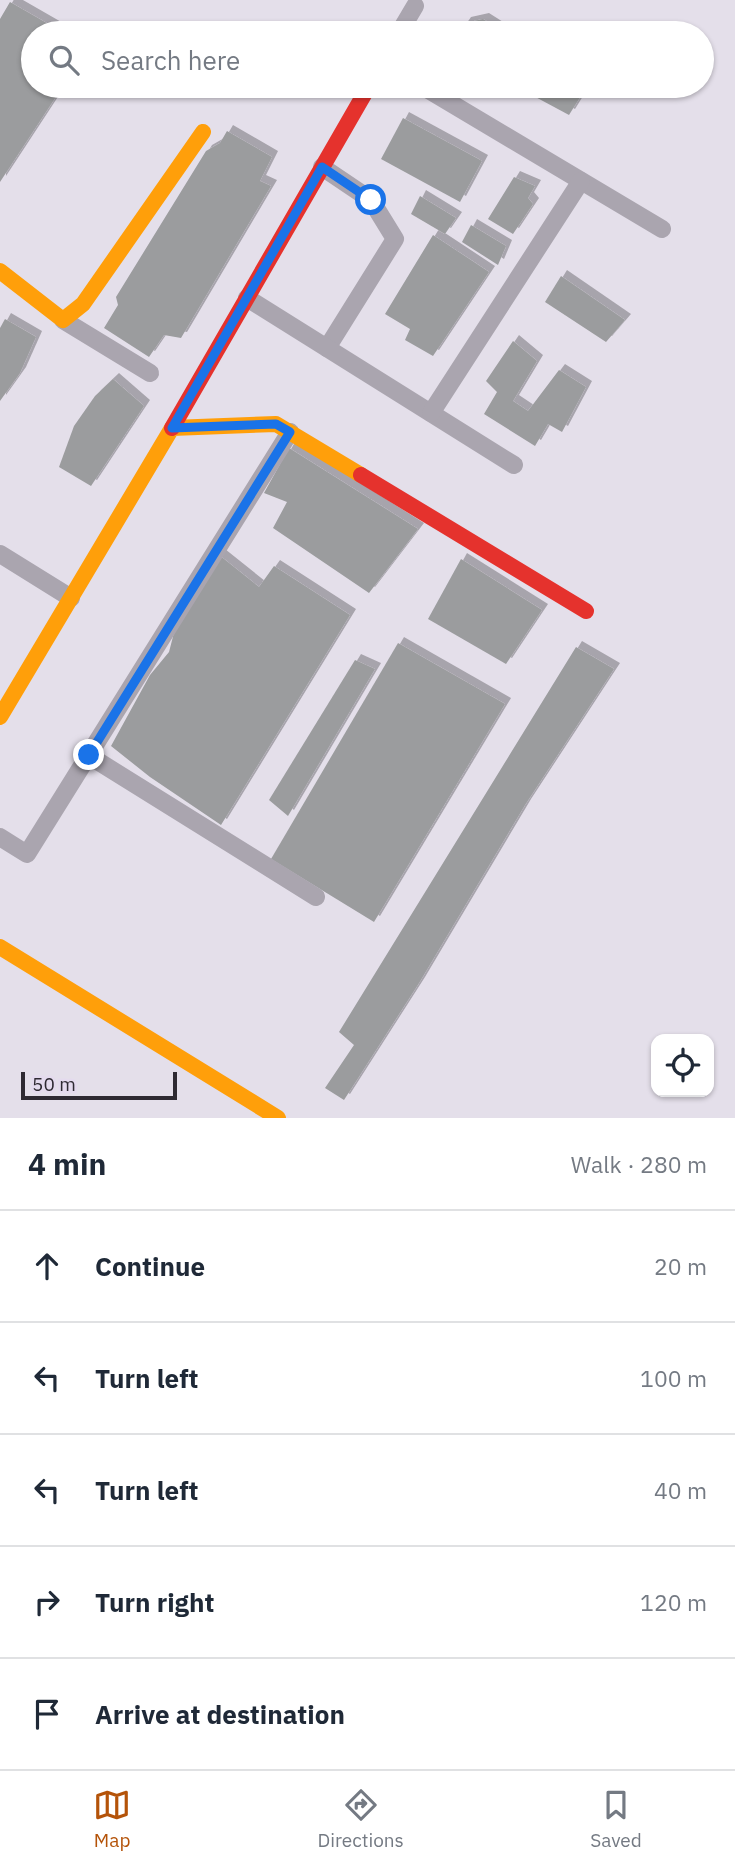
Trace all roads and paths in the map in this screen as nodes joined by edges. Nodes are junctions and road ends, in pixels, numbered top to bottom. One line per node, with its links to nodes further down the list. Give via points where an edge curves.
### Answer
1 (415, 6): 2 (street)
2 (406, 21)
3 (362, 98): 6 (street)
4 (442, 98): 7 (street)
5 (203, 132): 11 (street, via 83,304)
6 (322, 167): 10 (street); 12 (street, via 371,200 395,239)
7 (581, 181): 8 (street); 14 (street)
8 (662, 229)
9 (0, 271): 11 (street)
10 (247, 299): 12 (street); 15 (street)
11 (63, 320): 13 (street)
12 (327, 348): 14 (street)
13 (150, 373)
14 (431, 413): 17 (street)
15 (172, 428): 16 (street, via 276,424); 19 (street)
16 (290, 432): 20 (street); 22 (street)
17 (514, 465)
18 (0, 554): 19 (street)
19 (71, 598): 21 (street)
20 (586, 611)
21 (0, 717)
22 (89, 755): 23 (street, via 27,854); 24 (street)
23 (0, 837)
24 (316, 897)
25 (0, 947): 26 (street)
26 (278, 1118)

